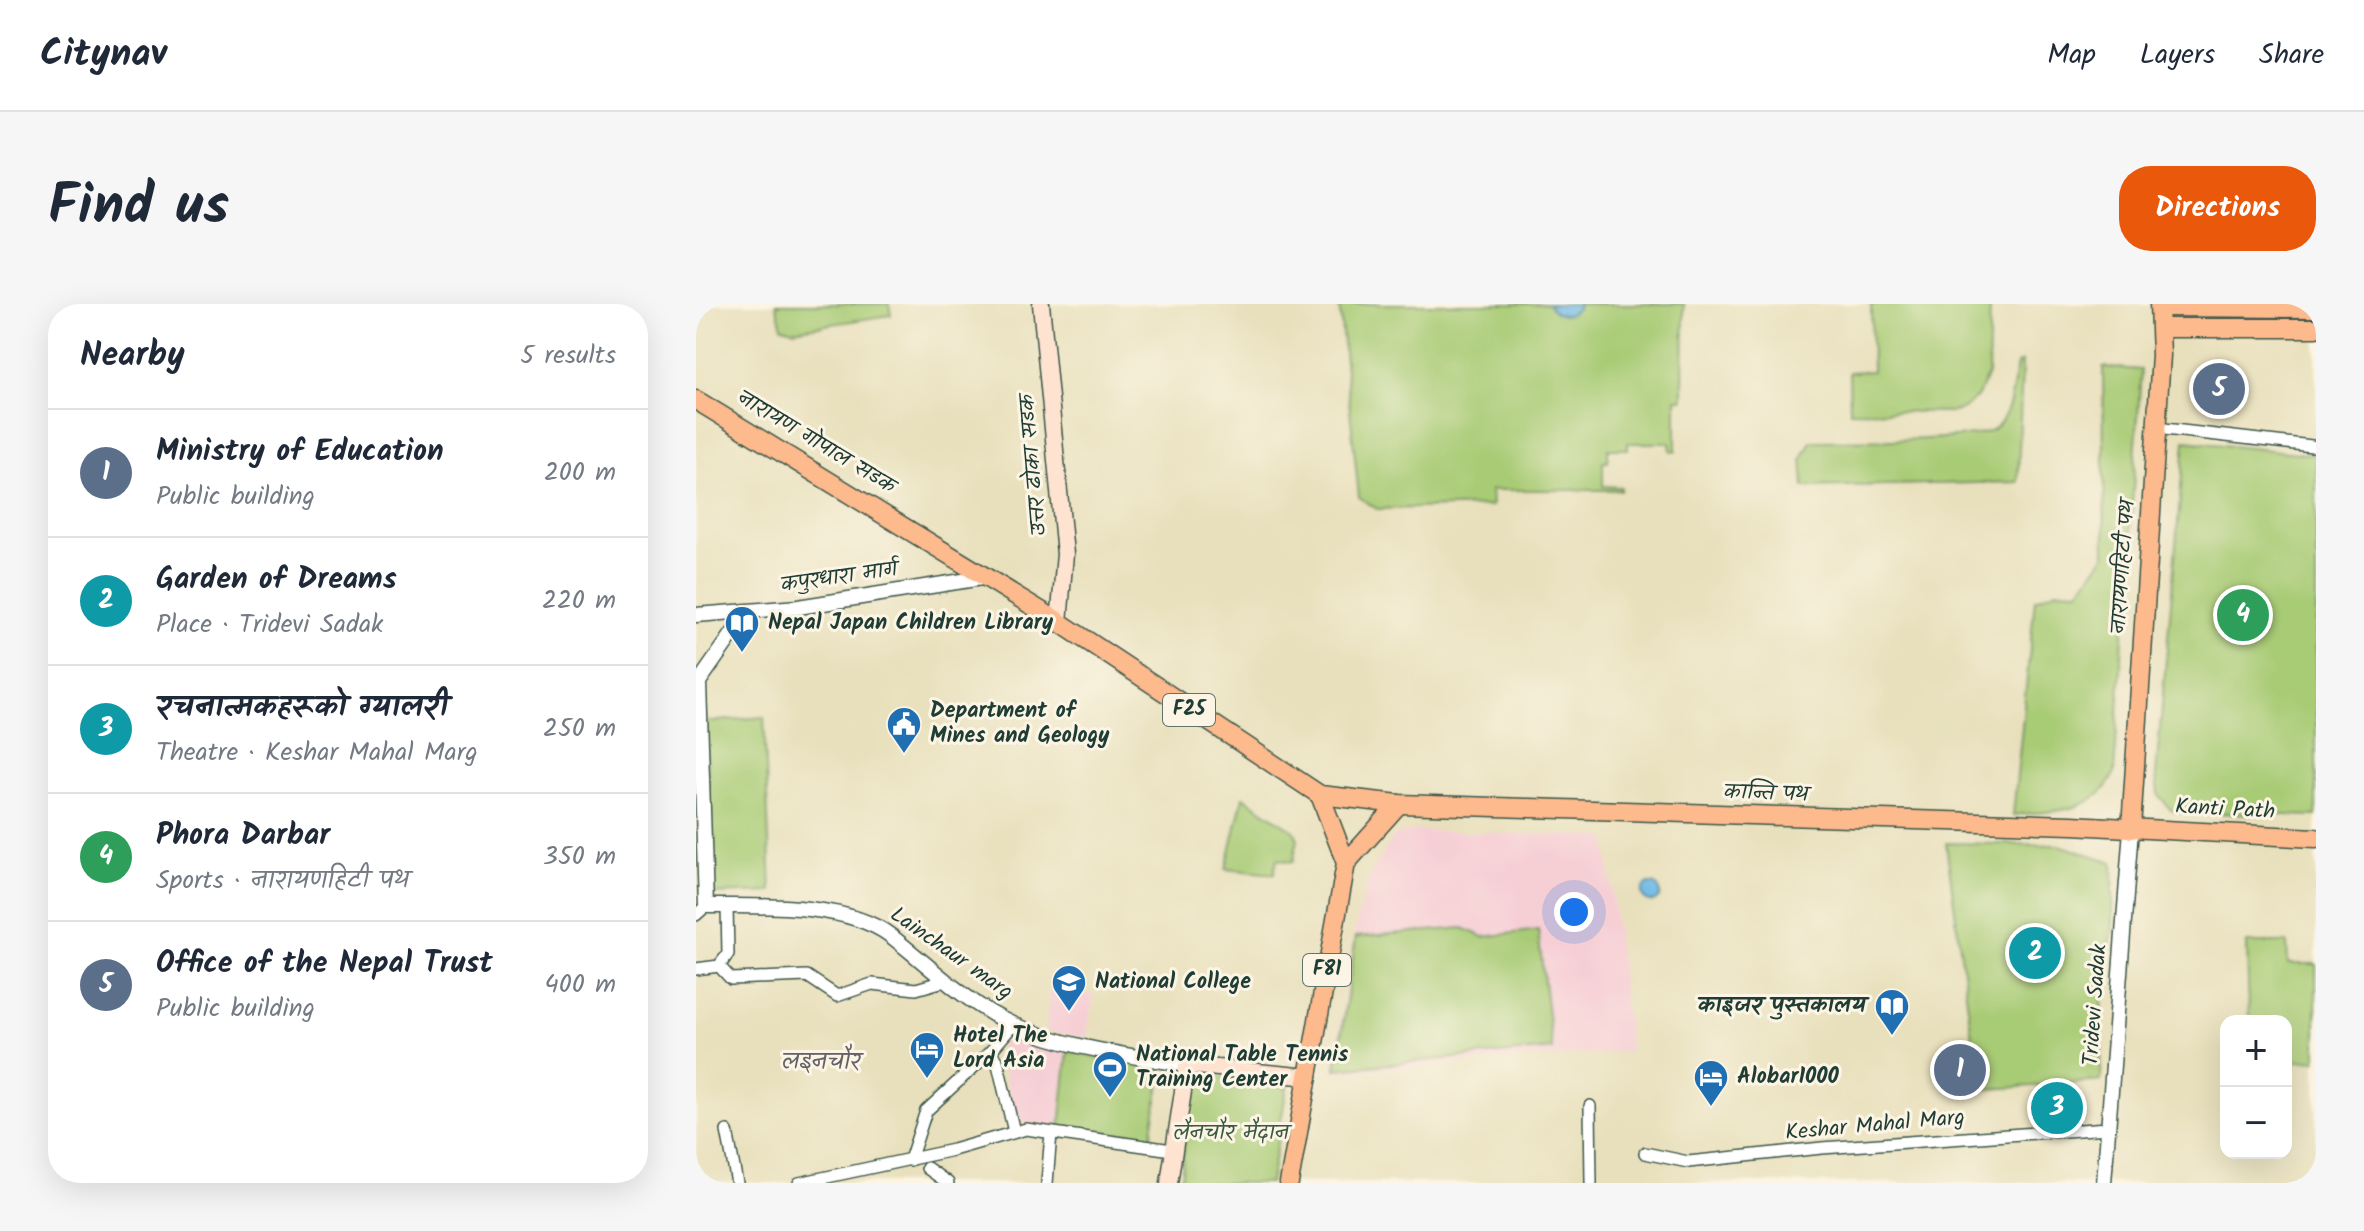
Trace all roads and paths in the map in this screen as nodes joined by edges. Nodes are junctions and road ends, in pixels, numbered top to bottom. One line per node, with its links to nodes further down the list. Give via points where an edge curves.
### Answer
1 (1041, 304): 15 (main road, उत्तर ढोका सडक, via 1065,554)
2 (2159, 306): 3 (main road); 5 (main road, नारायणहिटी पथ)
3 (2200, 306): 4 (main road)
4 (2316, 308)
5 (2162, 328): 6 (main road); 8 (main road, नारायणहिटी पथ)
6 (2204, 328): 7 (main road); 8 (main road, via 2190,330 2178,341)
7 (2316, 328)
8 (2160, 386): 10 (main road, नारायणहिटी पथ)
9 (696, 400): 12 (main road, नारायण गोपाल सडक / F25)
10 (2156, 428): 11 (street); 18 (main road, नारायणहिटी पथ)
11 (2312, 446)
12 (988, 577): 13 (street, कपुरधारा मार्ग); 15 (main road, F25)
13 (748, 612): 14 (street, कपुरधारा मार्ग); 22 (street, Lainchaur marg, via 699,682)
14 (696, 615)
15 (1059, 622): 16 (main road, F25)
16 (1320, 795): 17 (main road, F25); 20 (main road)
17 (1399, 804): 18 (main road, कान्ति पथ); 20 (main road)
18 (2131, 829): 19 (main road, Kanti Path); 31 (street, Tridevi Sadak)
19 (2316, 838)
20 (1346, 863): 29 (main road, F81)
21 (727, 906): 22 (street, Lainchaur marg); 23 (street, via 728,954); 25 (street, Lainchaur marg, via 856,920 889,935)
22 (701, 910)
23 (719, 966): 24 (street); 25 (street, via 731,979 807,976 837,996 872,984 916,989)
24 (696, 969)
25 (944, 981): 26 (street, Lainchaur marg)
26 (1013, 1025): 27 (street); 28 (street, Lainchaur marg, via 1079,1046)
27 (990, 1052): 33 (street, via 997,1060); 37 (street, via 926,1111)
28 (1187, 1065): 29 (main road); 35 (main road)
29 (1309, 1077): 44 (main road, F81)
30 (1590, 1106): 45 (street)
31 (2108, 1128): 36 (street, Keshar Mahal Marg, via 1688,1162); 46 (street, Tridevi Sadak)
32 (727, 1131): 39 (street)
33 (1014, 1132): 34 (street); 37 (street)
34 (1051, 1133): 35 (street); 42 (street)
35 (1172, 1150): 43 (main road)
36 (1645, 1153)
37 (910, 1160): 40 (street)
38 (927, 1168): 41 (street)
39 (737, 1183)
40 (799, 1183)
41 (948, 1183)
42 (1047, 1183)
43 (1169, 1183)
44 (1289, 1183)
45 (1591, 1183)
46 (2104, 1183)

